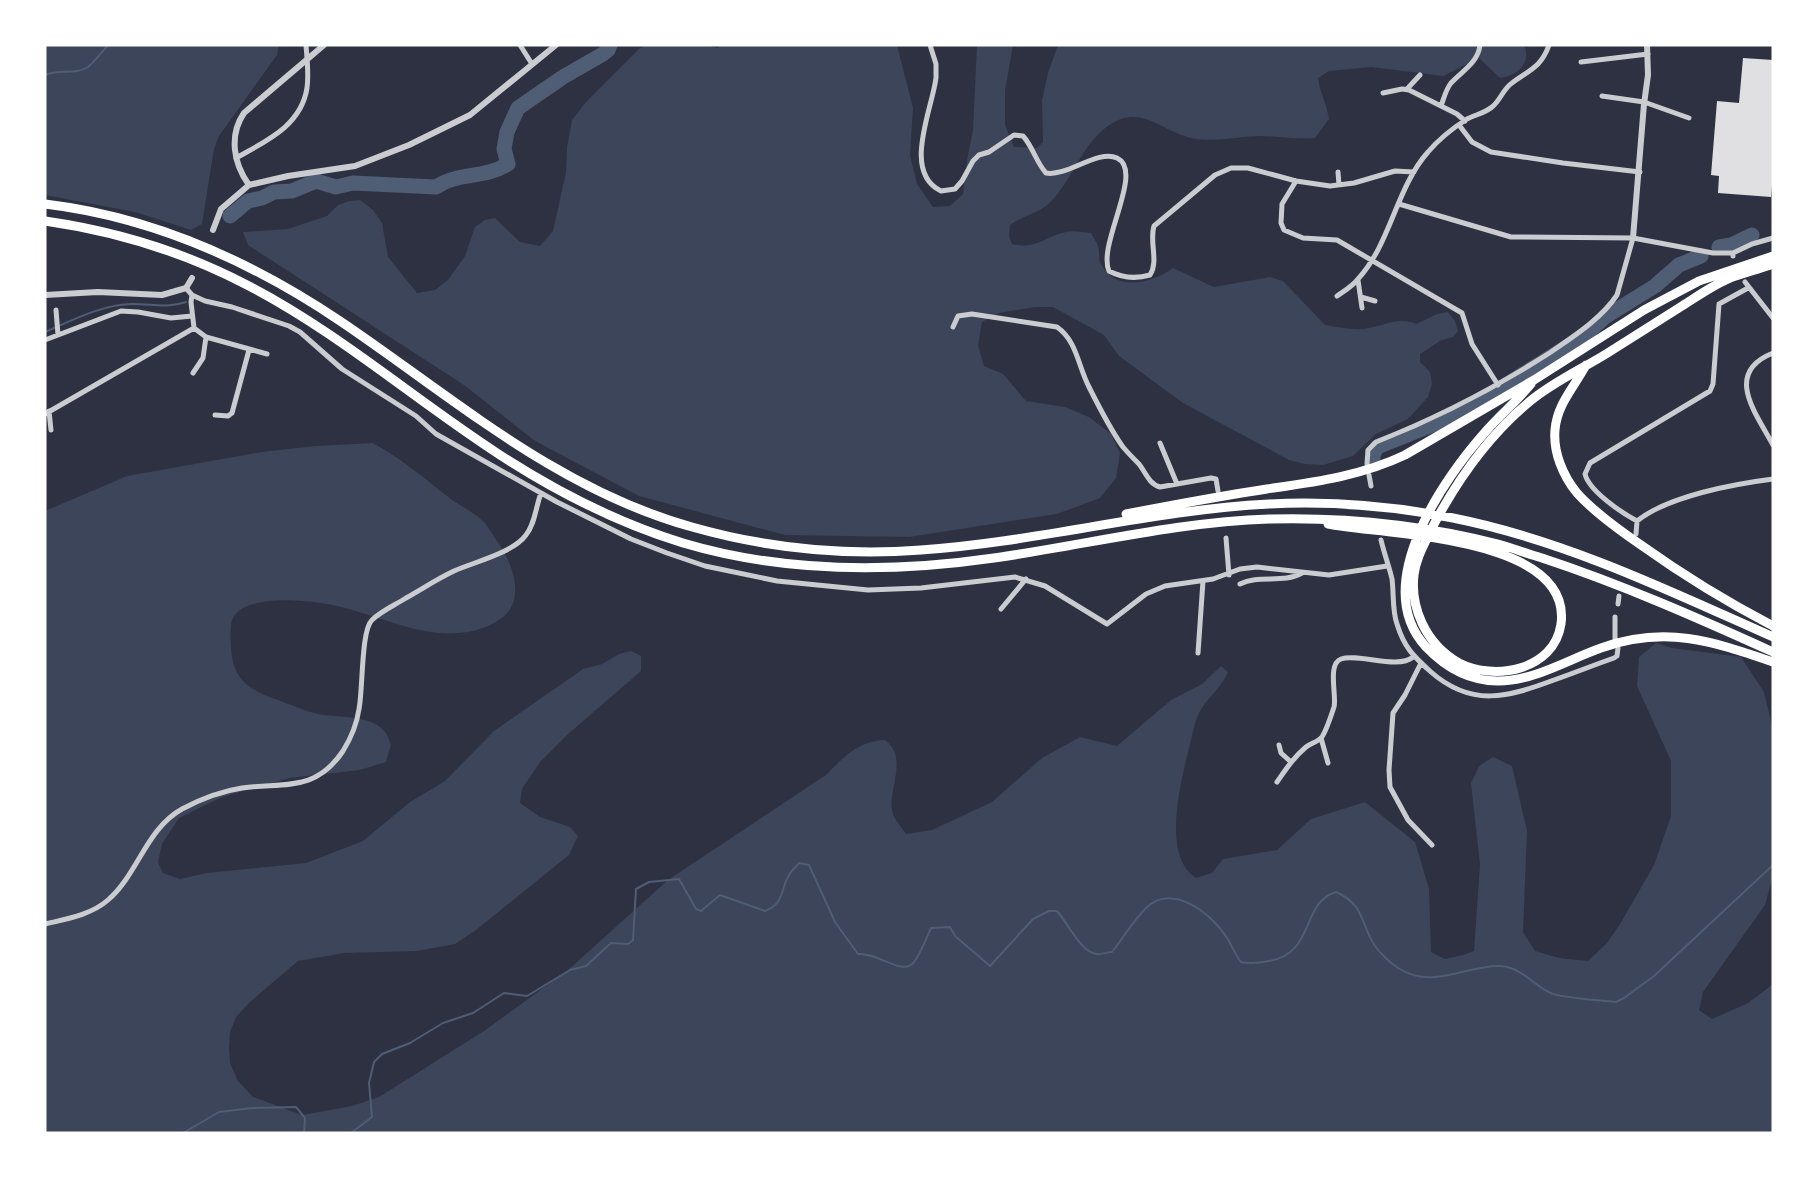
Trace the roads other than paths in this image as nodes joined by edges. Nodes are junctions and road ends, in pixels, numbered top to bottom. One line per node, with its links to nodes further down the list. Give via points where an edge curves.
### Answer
1 (306, 45): 10 (street)
2 (324, 45): 10 (street)
3 (520, 45): 12 (street)
4 (556, 45): 12 (street)
5 (930, 45): 26 (street, via 936,78 920,159 929,183 941,191 955,189 973,161 1014,135 1027,140 1046,173 1104,157 1117,158 1124,167 1125,184 1107,249 1108,268 1122,277 1150,275 1154,265 1154,226 1223,170 1248,168)
6 (1480, 45): 18 (street, via 1474,61 1449,85)
7 (1549, 45): 20 (street, via 1535,68 1510,84 1492,107)
8 (1647, 45): 9 (street)
9 (1648, 54): 11 (street); 17 (street)
10 (307, 60): 22 (street, via 244,112 234,136); 22 (street, via 304,100 293,120 278,134)
11 (1581, 62)
12 (532, 64): 27 (street, via 470,115 410,145 355,166)
13 (1420, 75): 14 (street)
14 (1407, 89): 15 (street); 18 (street)
15 (1383, 93)
16 (1602, 96): 17 (street)
17 (1644, 102): 19 (street); 25 (street)
18 (1441, 106): 20 (street)
19 (1689, 118)
20 (1465, 121): 21 (street)
21 (1459, 125): 24 (street, via 1429,151); 25 (street, via 1472,142 1491,152)
22 (236, 158): 27 (street)
23 (1338, 172): 28 (street)
24 (1414, 172): 28 (street, via 1395,171); 30 (street)
25 (1640, 172): 33 (street)
26 (1296, 181): 28 (street); 36 (street, via 1282,204 1284,230 1303,238 1337,240)
27 (249, 185): 32 (street, via 221,209)
28 (1339, 185)
29 (45, 204): 79 (highway, via 146,225 256,270 343,323 537,458 645,512 732,537 808,549 909,551)
30 (1399, 204): 33 (street, via 1511,237); 36 (street)
31 (45, 222): 76 (highway, via 141,242 248,285 336,339 496,453 566,494 639,528 728,554 804,566 919,567 1190,526 1273,519 1344,520)
32 (213, 230)
33 (1633, 238): 34 (street, via 1733,255); 61 (street, via 1612,303 1572,338)
34 (1773, 238)
35 (1773, 256): 60 (highway, via 1699,281 1644,310)
36 (1371, 260): 39 (street); 61 (street, via 1462,313 1472,344)
37 (1773, 264): 58 (highway, via 1729,279)
38 (192, 278): 40 (street)
39 (1358, 280): 43 (street); 44 (street)
40 (186, 288): 41 (street, via 162,296 98,292); 42 (street)
41 (45, 295)
42 (192, 295): 48 (street); 73 (street, via 300,332 342,369 416,416 436,434)
43 (1337, 296)
44 (1361, 297): 45 (street); 46 (street)
45 (1375, 301)
46 (1362, 308)
47 (56, 310): 52 (street)
48 (192, 316): 51 (street); 52 (street, via 171,318 121,311)
49 (1773, 318): 74 (street, via 1747,285 1719,304 1710,392 1590,463 1585,474 1592,486)
50 (953, 327): 70 (street, via 958,316 972,314 1057,327 1067,334 1088,385 1123,447 1154,485)
51 (194, 328): 53 (street); 62 (street)
52 (57, 329): 54 (street)
53 (206, 337): 55 (street); 59 (street, via 203,358)
54 (45, 340)
55 (249, 350): 57 (street); 63 (street, via 232,413)
56 (1773, 353): 66 (street, via 1751,367 1746,392)
57 (267, 354)
58 (1586, 365): 76 (highway, via 1529,402 1492,437 1449,496 1414,572 1418,614 1427,633 1449,657 1474,669 1500,672 1524,667 1544,655 1561,624 1557,600 1544,579 1522,562); 90 (highway, via 1561,405 1554,431 1559,461 1577,492 1659,558)
59 (193, 373)
60 (1534, 380): 79 (highway, via 1383,466 1325,481 1189,502); 97 (highway, via 1457,466 1415,542 1407,562 1405,592 1410,620 1422,643 1441,662 1464,675 1500,681 1529,676 1618,642 1647,637 1701,640)
61 (1498, 385): 67 (street, via 1376,442 1368,450)
62 (47, 412): 64 (street)
63 (215, 415)
64 (51, 430)
65 (1160, 443): 70 (street)
66 (1773, 445)
67 (1367, 465)
68 (1369, 475): 71 (street)
69 (1773, 479): 74 (street, via 1708,492 1653,510)
70 (1177, 484): 72 (street, via 1211,478 1216,479)
71 (1371, 486)
72 (1218, 491)
73 (541, 493): 83 (street, via 667,553 705,566 777,581 867,590 1004,577); 105 (street, via 525,537 504,551 452,572 367,625 359,710 342,753 326,769 297,784 238,789 181,810 155,832 106,902 79,916)
74 (1637, 521): 75 (street)
75 (1636, 534)
76 (1448, 536): 94 (highway, via 1503,545 1571,568)
77 (1226, 538): 82 (street)
78 (1381, 540): 80 (street)
79 (995, 542): 91 (highway, via 1229,507 1316,504 1412,511 1506,531 1576,554)
80 (1387, 566): 81 (street, via 1329,575); 96 (street, via 1395,617)
81 (1304, 572): 82 (street, via 1250,567); 85 (street, via 1293,578 1249,579)
82 (1228, 574): 84 (street)
83 (1026, 579): 84 (street, via 1045,586 1107,624 1146,594 1165,586); 88 (street)
84 (1203, 581): 95 (street)
85 (1240, 584)
86 (1619, 596): 87 (street)
87 (1618, 604)
88 (1001, 609)
89 (1615, 617): 92 (street)
90 (1773, 626)
91 (1773, 637)
92 (1615, 638)
93 (1617, 648): 98 (street, via 1614,658 1516,693 1496,696 1456,690)
94 (1773, 652)
95 (1198, 653)
96 (1413, 657): 98 (street); 99 (street, via 1404,661 1340,659 1333,681 1335,705)
97 (1773, 662)
98 (1421, 663): 104 (street, via 1393,713 1389,778 1408,820)
99 (1321, 738): 101 (street); 102 (street)
100 (1279, 746): 101 (street)
101 (1291, 762): 103 (street)
102 (1328, 763)
103 (1277, 782)
104 (1432, 845)
105 (45, 924)

